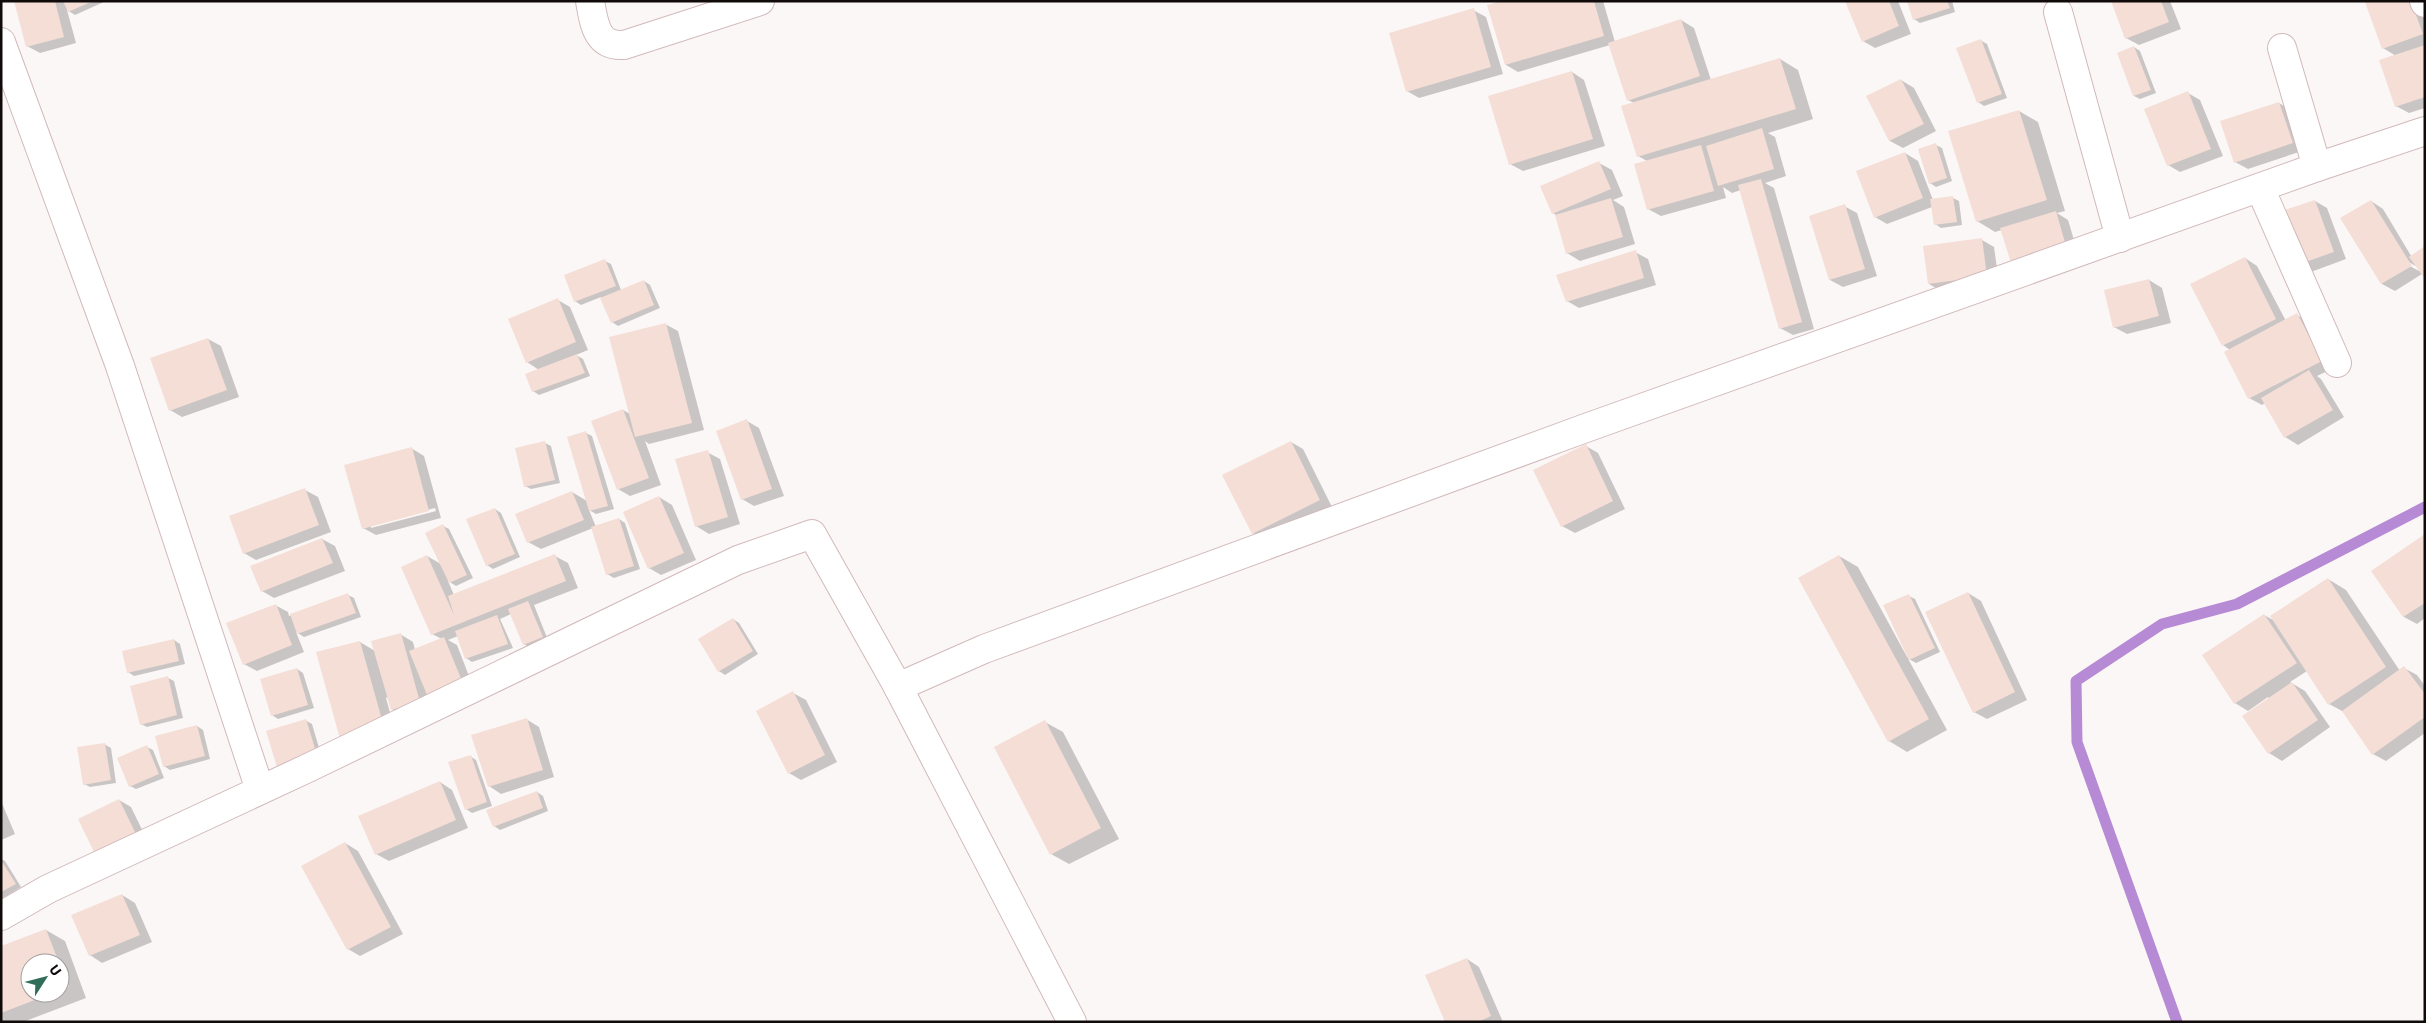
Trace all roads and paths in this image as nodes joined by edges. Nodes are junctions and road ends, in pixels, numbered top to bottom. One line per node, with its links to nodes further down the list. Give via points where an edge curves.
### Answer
1 (590, 1): 2 (street, via 600,38 615,46)
2 (760, 1)
3 (2058, 12): 9 (street)
4 (1, 42): 12 (street, via 120,366)
5 (2282, 48): 7 (street)
6 (2425, 130): 7 (street)
7 (2317, 167): 8 (street)
8 (2260, 188): 9 (street); 10 (street)
9 (2120, 238): 11 (street, via 1555,439 984,649)
10 (2337, 363)
11 (898, 687): 12 (street, via 812,534 738,560); 14 (street)
12 (260, 790): 13 (street, via 48,889)
13 (1, 916)
14 (1072, 1022)

